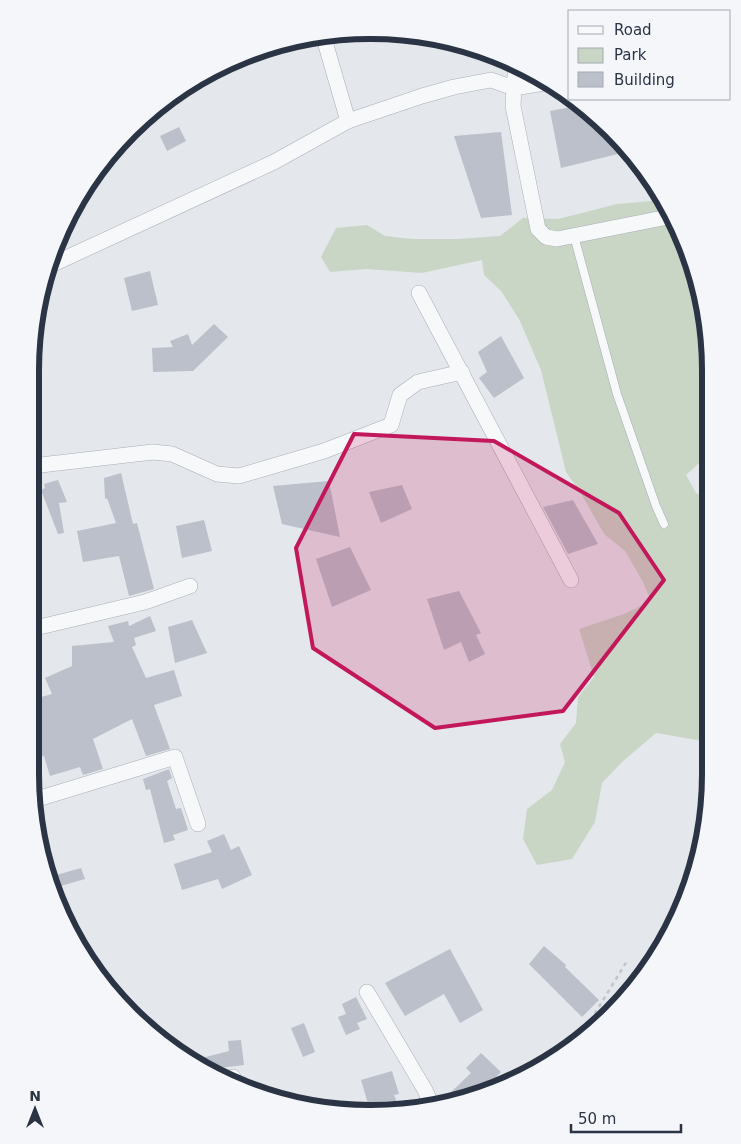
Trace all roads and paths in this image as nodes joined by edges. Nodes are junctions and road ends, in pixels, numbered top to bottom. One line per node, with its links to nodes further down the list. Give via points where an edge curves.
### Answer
1 (325, 42): 5 (street)
2 (515, 72): 4 (street)
3 (538, 84): 4 (street)
4 (514, 88): 5 (street, via 491,80 422,96); 7 (street, via 513,106 538,229 546,237)
5 (348, 122): 8 (street, via 265,166)
6 (665, 218): 7 (street)
7 (574, 236): 12 (lane, via 617,394)
8 (56, 263)
9 (419, 293): 10 (street)
10 (462, 372): 11 (street, via 418,382 400,394 391,425 324,451 248,474 217,474 172,454 153,452); 13 (street)
11 (39, 465)
12 (664, 524)
13 (571, 580)
14 (190, 586): 15 (street, via 145,602)
15 (39, 627)
16 (39, 798): 17 (street, via 175,758)
17 (198, 824)
18 (627, 961): 20 (path)
19 (368, 992): 21 (street)
20 (589, 1023)
21 (429, 1100)

